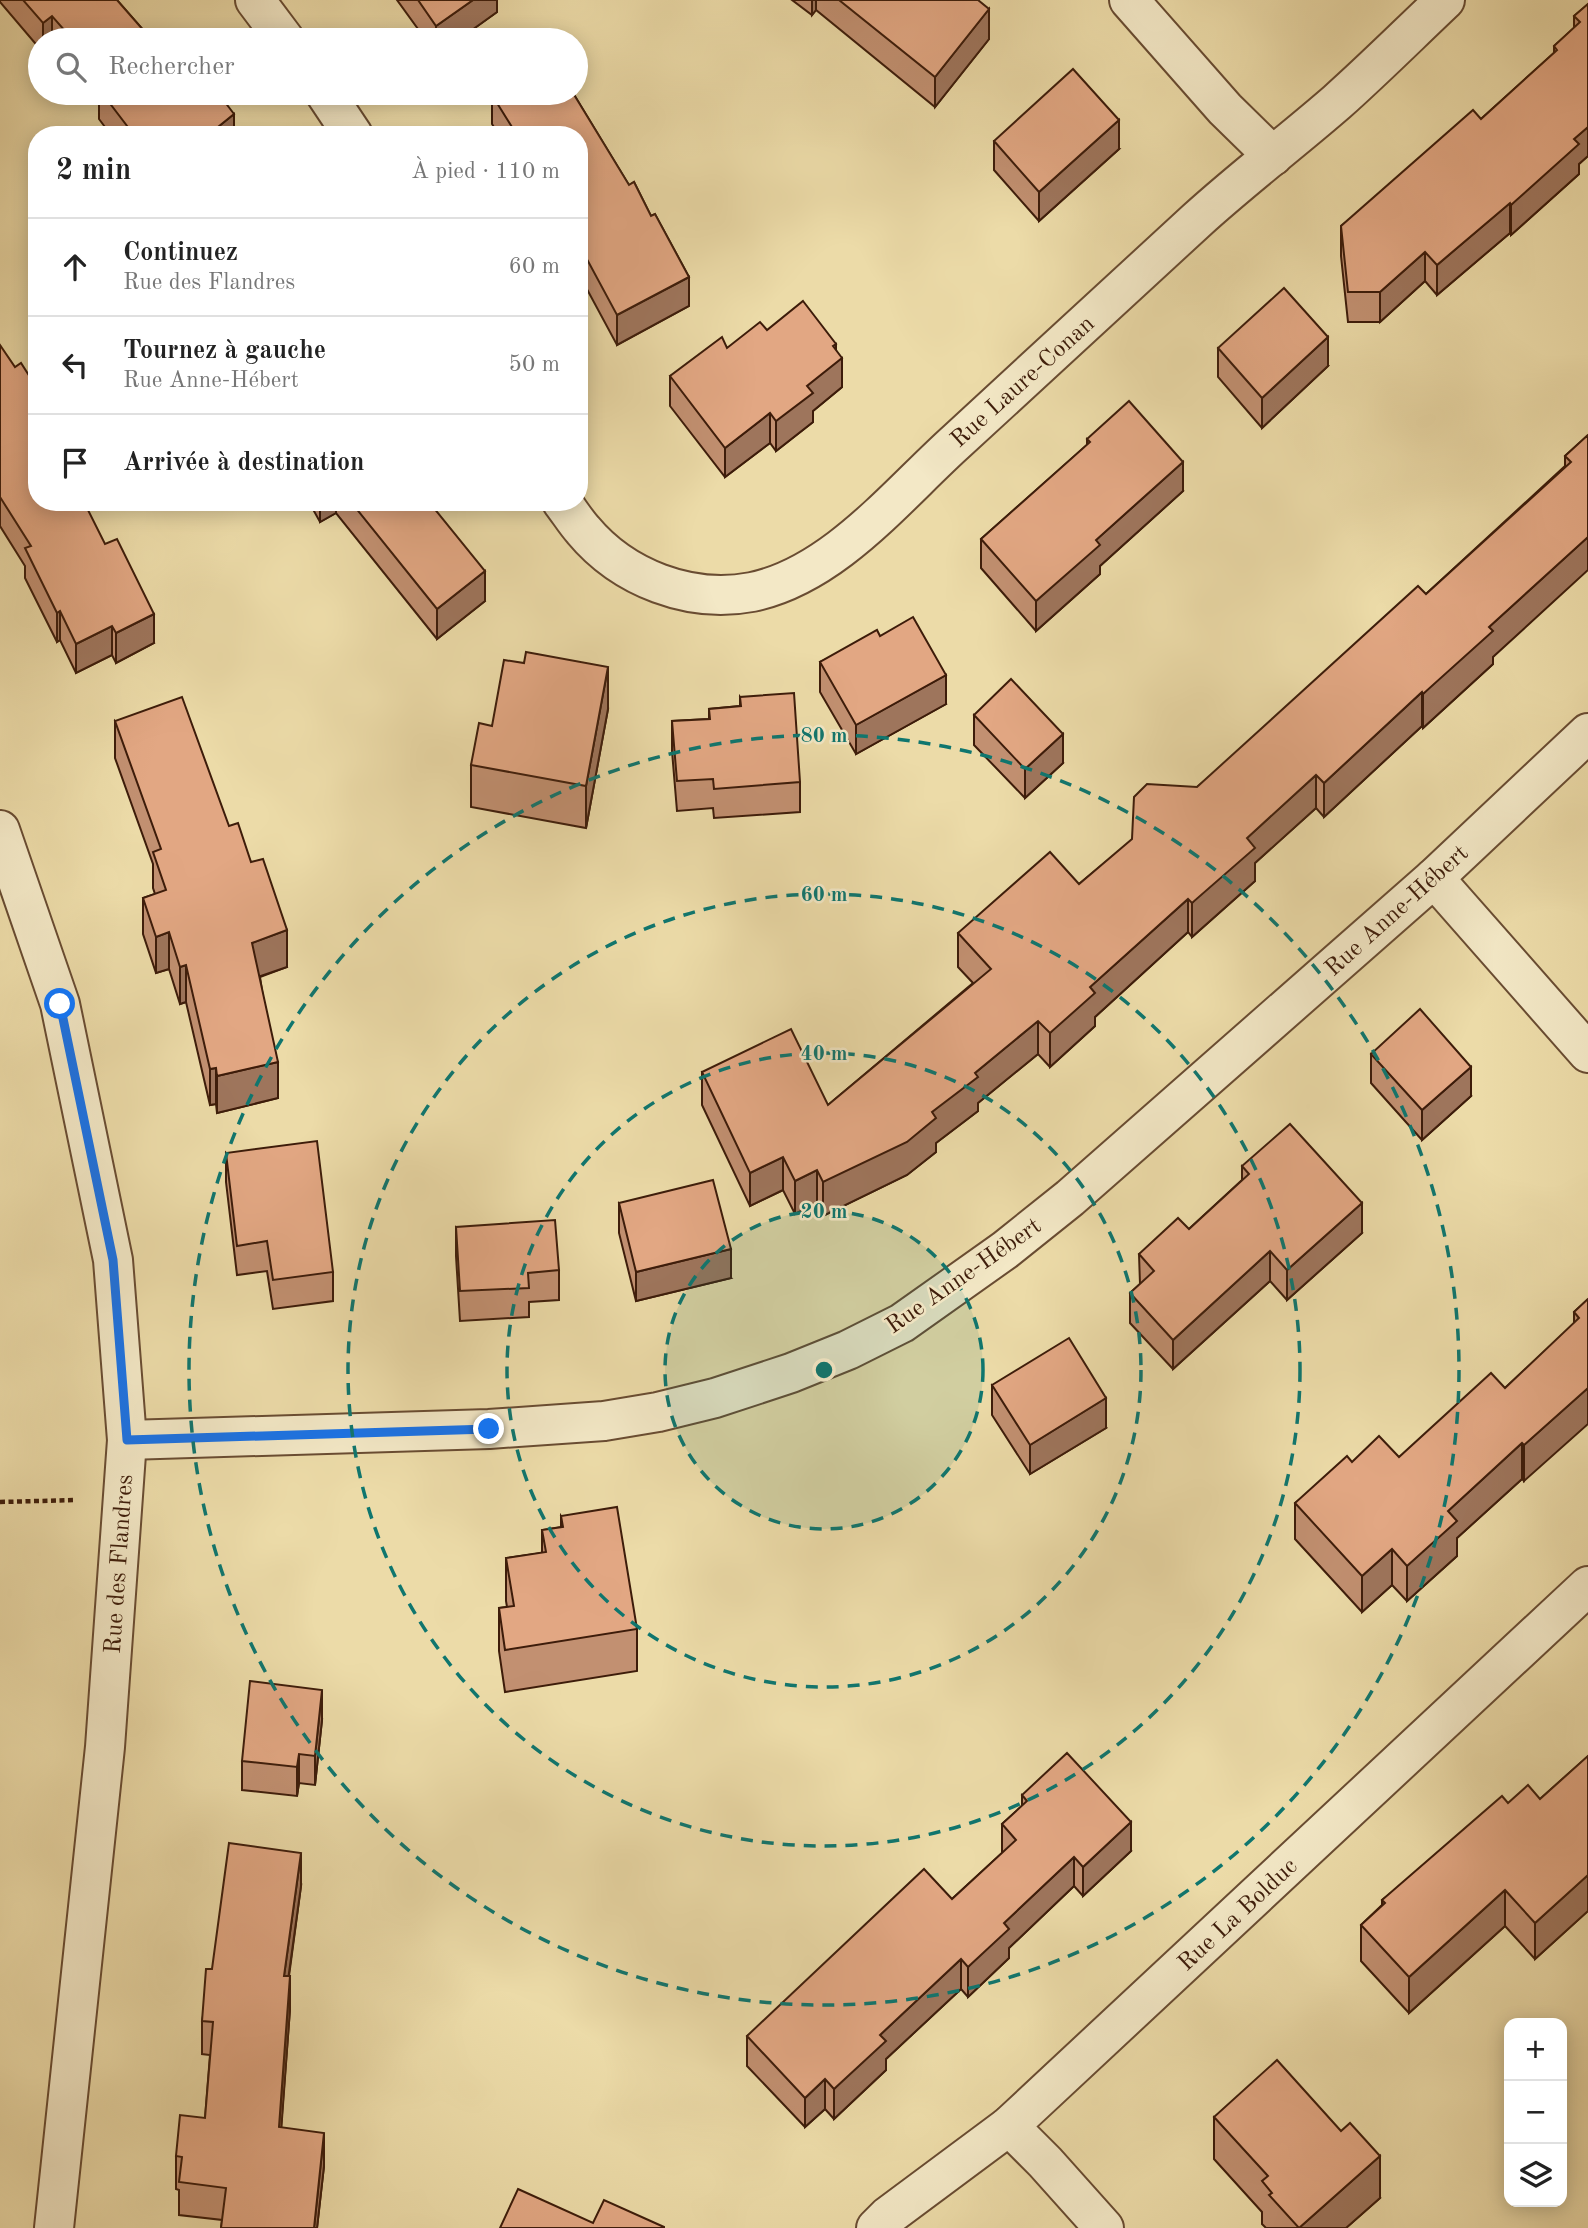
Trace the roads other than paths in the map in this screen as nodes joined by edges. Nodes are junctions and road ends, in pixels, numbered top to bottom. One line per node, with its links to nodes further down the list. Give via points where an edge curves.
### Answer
1 (255, 0): 4 (street)
2 (1129, 0): 7 (street)
3 (1446, 0): 7 (street, Rue Laure-Conan)
4 (276, 28)
5 (333, 105): 6 (street)
6 (347, 126)
7 (1273, 156): 8 (street, Rue Laure-Conan, via 918,475 861,532 789,580 751,592 705,595 662,587 623,566 584,532)
8 (569, 511)
9 (1588, 733): 11 (street, Rue Anne-Hébert)
10 (0, 830): 13 (street, Rue des Flandres, via 60,1004 113,1260)
11 (1434, 878): 12 (street); 13 (street, Rue Anne-Hébert, via 1070,1198 902,1324 848,1350 715,1398 604,1421)
12 (1588, 1053)
13 (127, 1440): 16 (street, Rue des Flandres, via 105,1747)
14 (1588, 1586): 15 (street, Rue La Bolduc)
15 (1009, 2126): 17 (street, Rue La Bolduc); 18 (street)
16 (54, 2228)
17 (876, 2228)
18 (1104, 2228)

